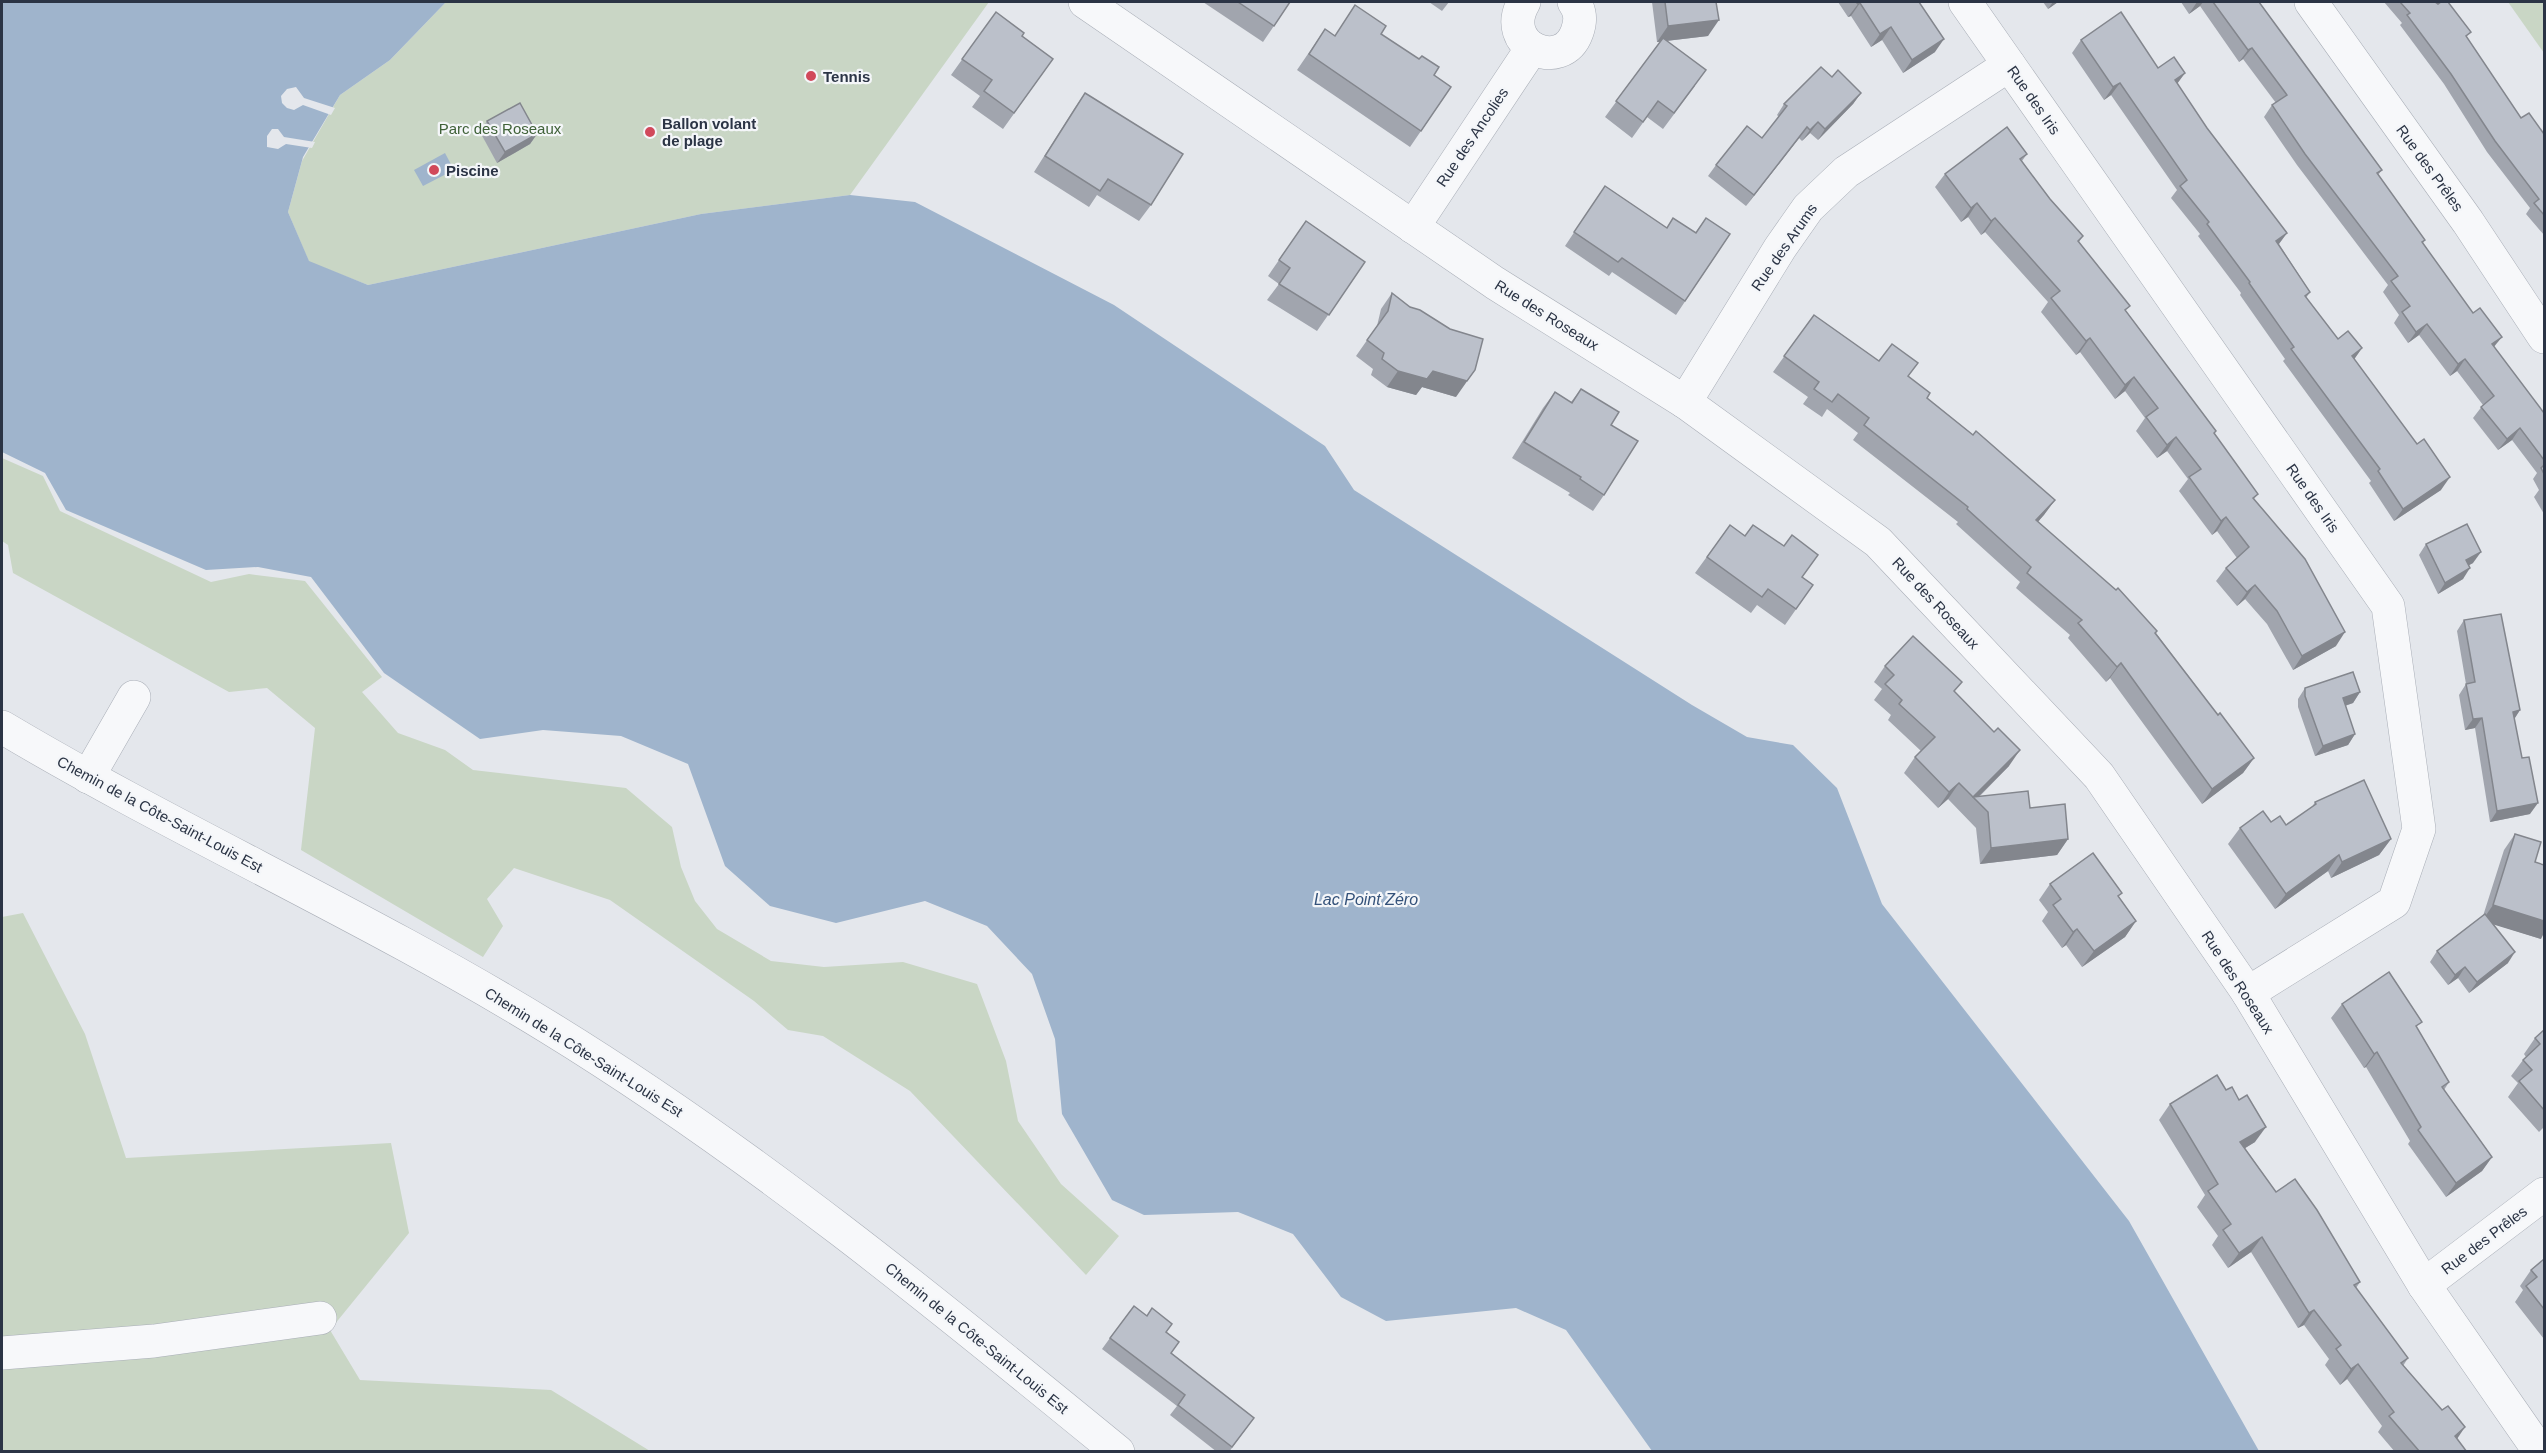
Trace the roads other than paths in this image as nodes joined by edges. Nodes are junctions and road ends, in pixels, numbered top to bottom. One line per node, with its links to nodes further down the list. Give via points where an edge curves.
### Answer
1 (1085, 2): 8 (street, Rue des Roseaux)
2 (1524, 2): 6 (street, via 1517,19 1518,31)
3 (1574, 2): 6 (street, via 1580,12 1575,39 1559,51)
4 (1965, 2): 7 (street, Rue des Iris)
5 (2311, 2): 9 (street, Rue des Prêles, via 2468,222)
6 (1532, 48): 8 (street, Rue des Ancolies)
7 (2009, 65): 10 (street, Rue des Arums, via 1846,172 1808,208); 14 (street, Rue des Iris, via 2388,606 2419,829 2394,902)
8 (1413, 227): 10 (street, Rue des Roseaux, via 1495,284)
9 (2544, 337)
10 (1685, 402): 14 (street, Rue des Roseaux, via 1878,542 2099,776)
11 (134, 697): 13 (street)
12 (2, 727): 13 (street, Chemin de la Côte-Saint-Louis Est)
13 (88, 777): 19 (street, Chemin de la Côte-Saint-Louis Est, via 433,959 622,1074 821,1216)
14 (2248, 993): 16 (street, Rue des Roseaux)
15 (2544, 1194): 16 (street, Rue des Prêles)
16 (2424, 1285): 20 (street, Rue des Roseaux)
17 (320, 1318): 18 (street, via 154,1341)
18 (2, 1353)
19 (1118, 1452)
20 (2540, 1452)

